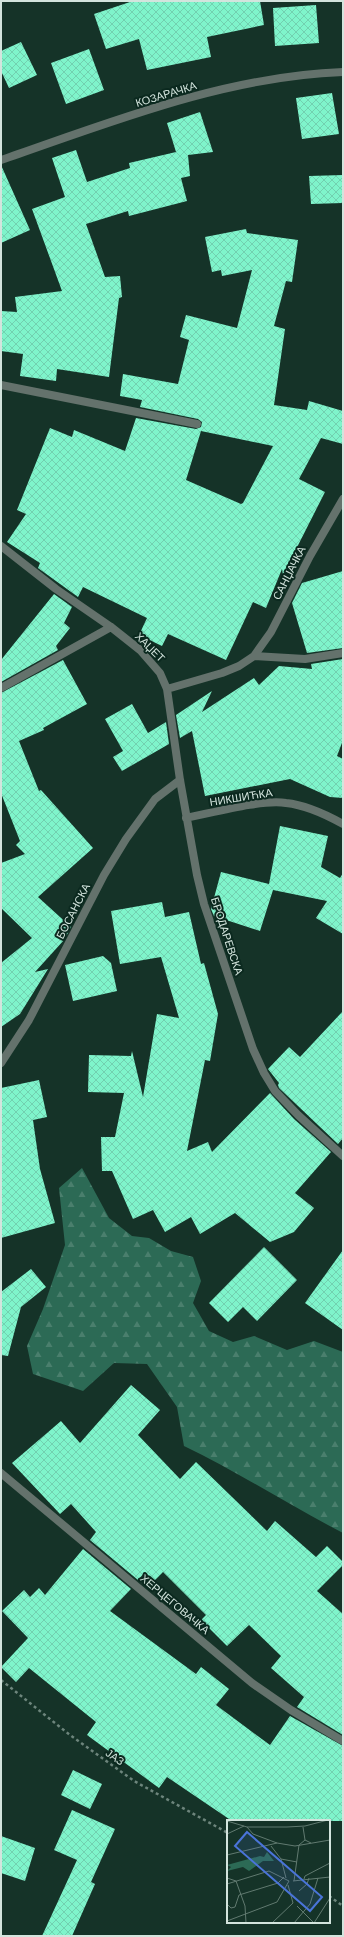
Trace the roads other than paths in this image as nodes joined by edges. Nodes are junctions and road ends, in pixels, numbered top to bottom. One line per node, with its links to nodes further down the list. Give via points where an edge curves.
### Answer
1 (343, 72): 2 (street, КОЗАРАЧКА, via 280,78 203,94)
2 (1, 160)
3 (1, 385): 4 (street)
4 (197, 424)
5 (343, 498): 9 (street, САНЏАЧКА, via 271,632)
6 (1, 546): 7 (street, ХАЏЕТ, via 56,589)
7 (111, 627): 10 (street); 11 (street, ХАЏЕТ, via 150,660 160,672)
8 (343, 653): 9 (street, via 305,659)
9 (254, 656): 11 (street, via 222,673)
10 (1, 688)
11 (167, 689): 12 (street, БРОДАРЕВСКА)
12 (180, 780): 13 (street, БРОДАРЕВСКА); 15 (street, БОСАНСКА, via 155,799 126,839 104,874 29,1020)
13 (186, 818): 14 (street, НИКШИЋКА, via 269,802 284,802 320,812); 16 (street, БРОДАРЕВСКА, via 204,904 253,1049 264,1073 298,1115)
14 (343, 824)
15 (1, 1063)
16 (343, 1156)
17 (1, 1473): 18 (street, ХЕРЦЕГОВАЧКА, via 252,1683)
18 (343, 1741)

